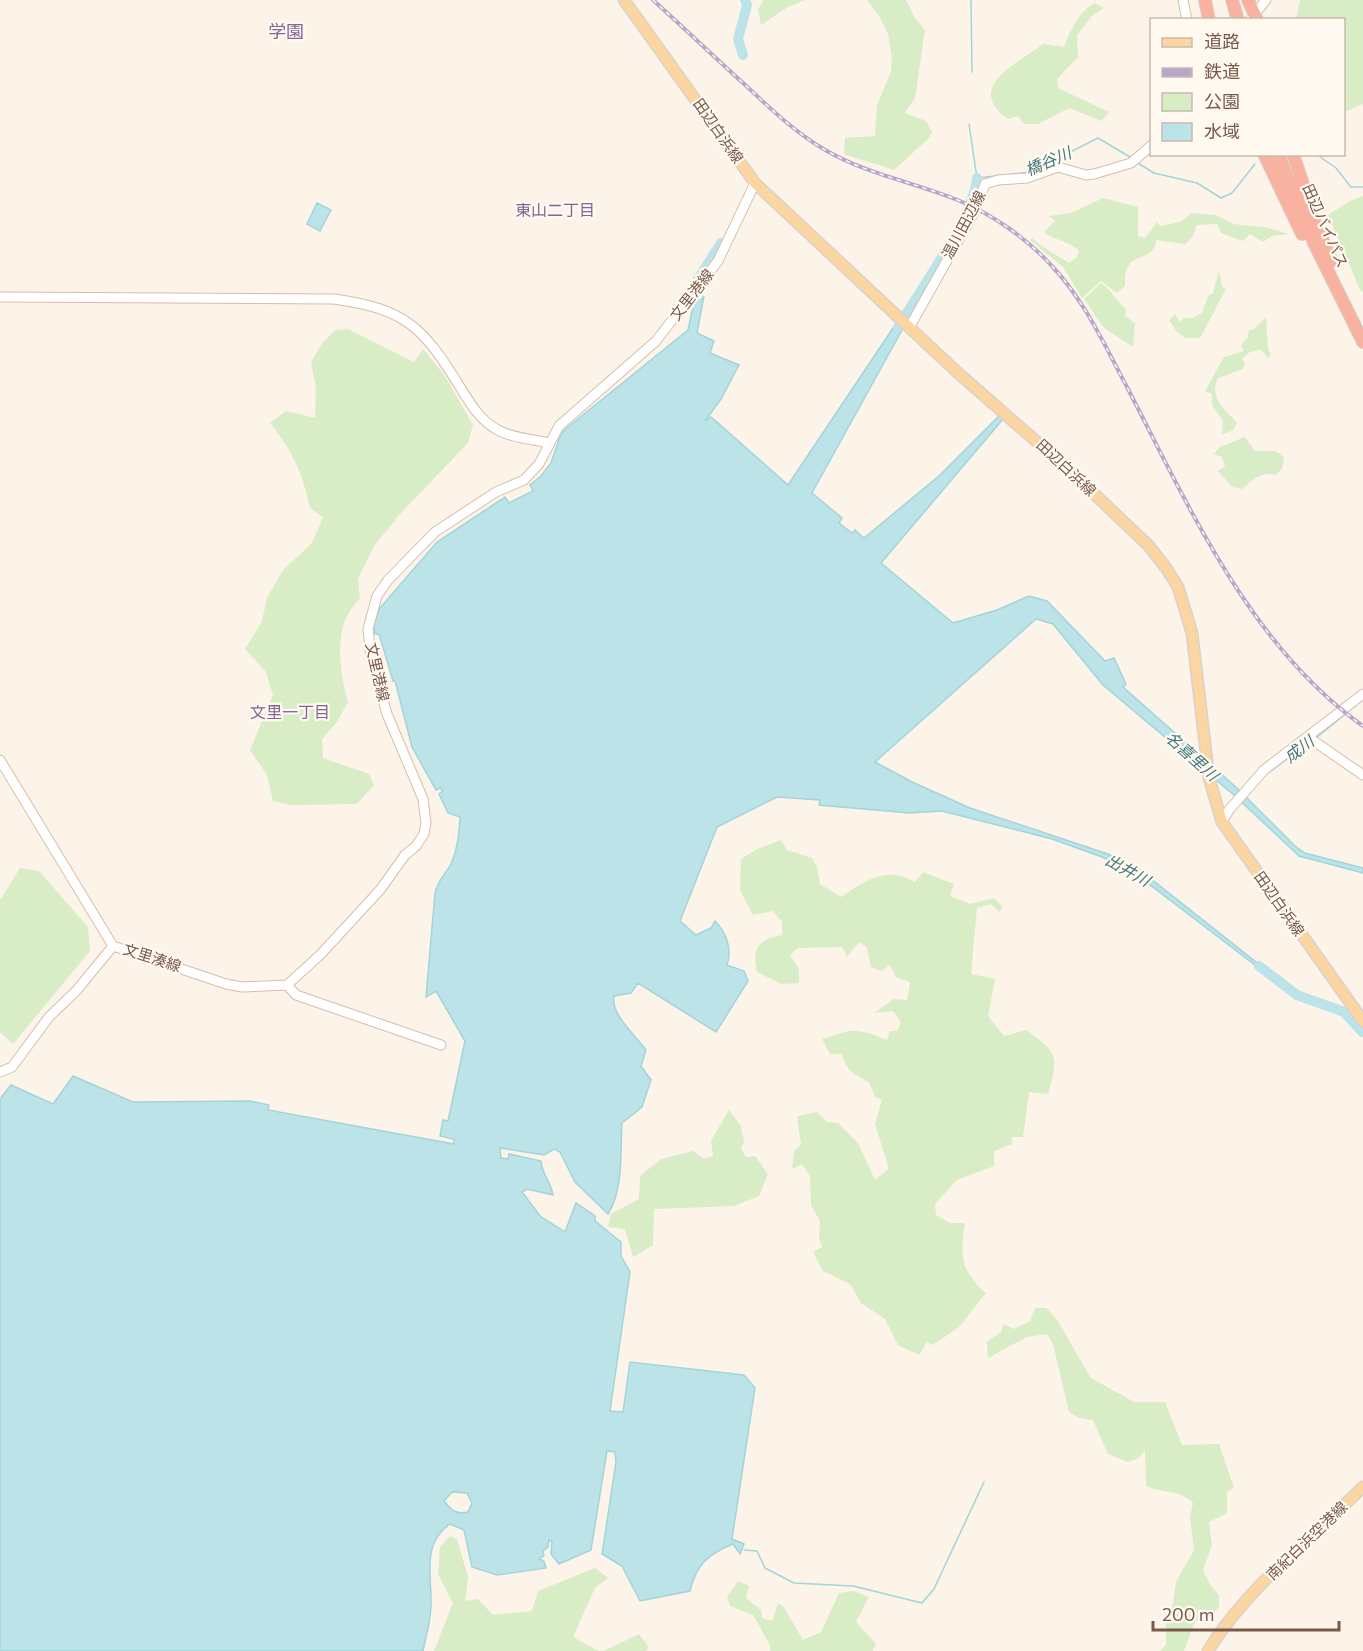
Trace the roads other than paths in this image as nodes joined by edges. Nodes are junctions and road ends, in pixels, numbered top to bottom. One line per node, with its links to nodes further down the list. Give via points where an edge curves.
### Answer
1 (624, 0): 16 (main road, 田辺白浜線)
2 (1183, 0): 8 (main road)
3 (1205, 0): 9 (highway)
4 (1223, 0): 10 (highway)
5 (1232, 0): 10 (highway)
6 (1248, 0): 10 (highway)
7 (1266, 0): 10 (main road)
8 (1187, 18)
9 (1209, 18)
10 (1244, 18)
11 (1150, 147): 21 (main road, 温川田辺線, via 1134,160 1086,175 1058,167 1027,178 985,184 976,209)
12 (1265, 156): 19 (highway, via 1308,245)
13 (1279, 156): 19 (highway, 田辺バイパス, via 1314,243)
14 (1287, 156): 17 (highway, 田辺バイパス)
15 (1294, 156): 17 (highway)
16 (755, 183): 21 (main road, 田辺白浜線); 23 (main road, 文里港線, via 718,261 701,285 656,341 565,421)
17 (1324, 244): 20 (highway, 田辺バイパス)
18 (0, 297): 23 (main road, via 334,299 364,303 400,316 418,329 480,417 496,430)
19 (1346, 307): 22 (highway, 田辺バイパス)
20 (1363, 324)
21 (908, 326): 28 (main road, 田辺白浜線, via 1068,469 1149,546 1166,568 1192,633 1209,778)
22 (1363, 342)
23 (549, 443): 30 (main road, 文里港線, via 539,464 524,480 496,492 435,532 377,596 368,629 371,657 387,714 426,810 424,834 380,890)
24 (1363, 694): 25 (main road)
25 (1308, 738): 27 (main road); 28 (main road, via 1264,770)
26 (0, 760): 29 (main road)
27 (1363, 775)
28 (1222, 822): 31 (main road, 田辺白浜線)
29 (113, 946): 30 (main road, 文里湊線, via 226,984); 33 (main road, 文里湊線, via 49,1017 12,1067)
30 (287, 986): 32 (main road, via 296,995)
31 (1363, 1021)
32 (441, 1045)
33 (0, 1072)
34 (1363, 1487): 35 (main road, 南紀白浜空港線, via 1260,1586)
35 (1208, 1651)

